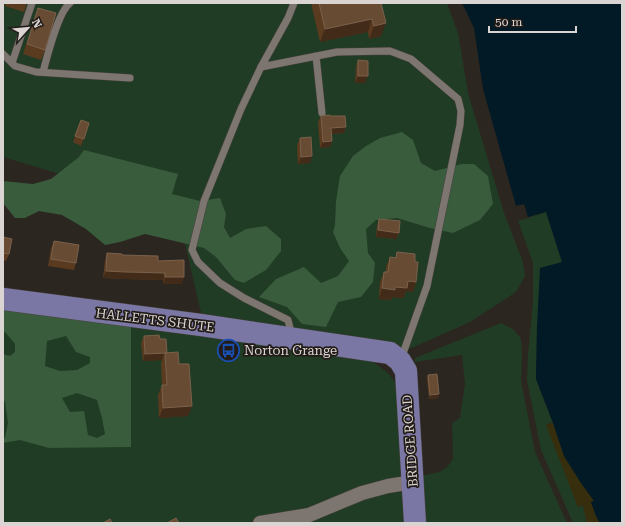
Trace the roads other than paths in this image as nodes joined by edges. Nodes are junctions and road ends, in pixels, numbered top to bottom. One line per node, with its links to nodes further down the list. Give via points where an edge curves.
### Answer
1 (32, 3): 6 (lane)
2 (70, 3): 8 (lane, via 58,22)
3 (294, 3): 7 (lane)
4 (3, 54): 6 (lane)
5 (316, 56): 7 (lane); 10 (lane); 13 (lane, via 337,52 390,51 411,59 458,99 461,111 460,125 427,286)
6 (12, 63): 8 (lane, via 15,66)
7 (261, 67): 12 (lane, via 206,195 192,250 198,262 220,283 288,320)
8 (42, 72): 9 (lane)
9 (130, 78)
10 (322, 113)
11 (3, 299): 12 (main road, HALLETTS SHUTE)
12 (292, 339): 13 (main road, HALLETTS SHUTE, via 390,353)
13 (400, 361): 14 (main road, BRIDGE ROAD, via 406,371)
14 (413, 482): 15 (street, via 362,494 309,515); 16 (main road, BRIDGE ROAD)
15 (260, 523)
16 (416, 523)

